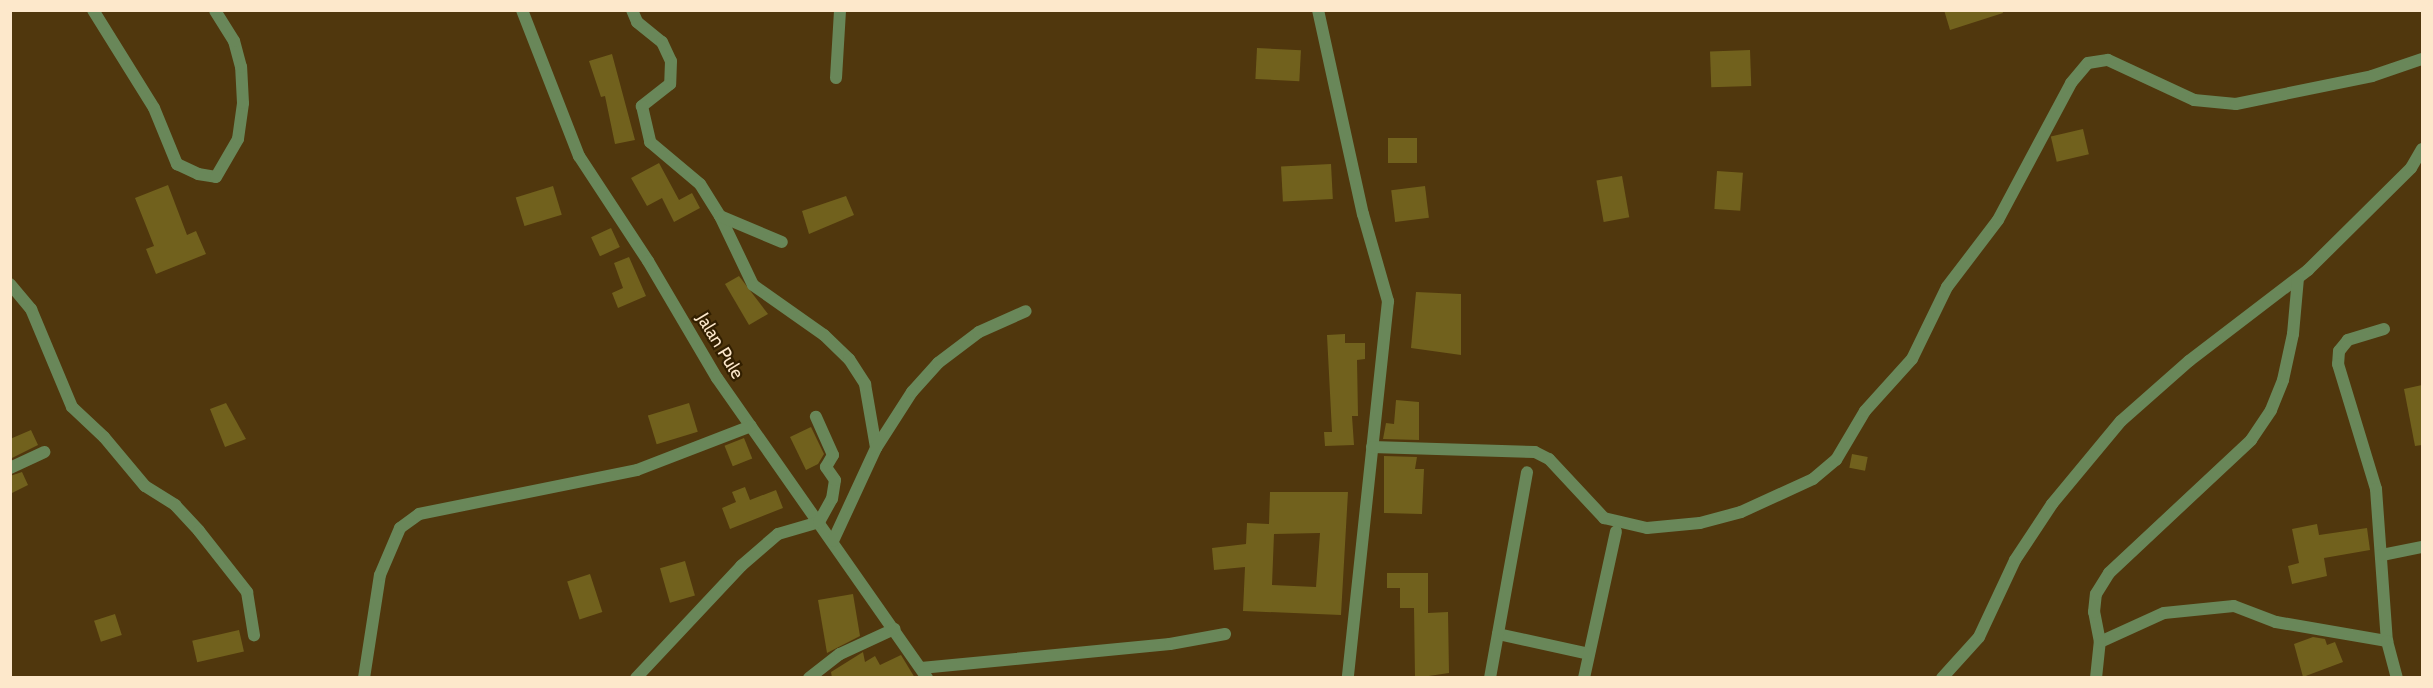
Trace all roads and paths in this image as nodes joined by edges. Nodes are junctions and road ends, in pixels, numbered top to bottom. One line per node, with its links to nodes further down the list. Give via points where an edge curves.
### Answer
1 (93, 10): 2 (street, via 154,108 177,164 216,177 238,139 243,103 241,67 234,41)
2 (215, 10)
3 (522, 10): 17 (street, Jalan Pule, via 579,156)
4 (632, 10): 10 (street, via 640,25 662,42 671,61 670,84 642,106 647,137 670,161 693,176)
5 (840, 10): 8 (street)
6 (1317, 10): 18 (street, via 1363,214 1388,301)
7 (2422, 59): 18 (street, via 2372,76 2236,104 2194,100 2108,60 2088,63 2071,83 1998,220 1947,287 1912,359 1865,411 1836,460 1813,479 1741,512 1700,523 1647,528 1604,518 1549,459 1535,452)
8 (836, 78)
9 (2422, 148): 12 (street, via 2411,168)
10 (720, 216): 11 (street); 19 (street, via 753,285 824,335 849,359 865,384)
11 (782, 242)
12 (2298, 278): 33 (street, via 2286,369 2271,410 2251,440 2109,573 2094,604); 42 (street, via 2189,361 2121,421 2052,504 2015,560 1979,637)
13 (10, 284): 31 (street, via 30,309 72,407 104,437 145,486 175,505 199,531 247,592)
14 (1026, 311): 19 (street, via 979,332 938,363 912,392)
15 (2384, 329): 27 (street, via 2348,340 2339,351 2338,364 2376,489)
16 (816, 417): 23 (street, via 833,455 826,467 835,480 832,499)
17 (751, 426): 23 (street, Jalan Pule); 36 (street, via 637,470 418,514 400,528 380,575)
18 (1372, 447): 39 (street)
19 (876, 448): 25 (street)
20 (44, 452): 21 (street)
21 (10, 468)
22 (1527, 472): 30 (street)
23 (819, 522): 25 (street, Jalan Pule); 37 (street, via 778,534 741,566)
24 (1616, 531): 34 (street)
25 (833, 541): 28 (street, Jalan Pule)
26 (2422, 547): 27 (street)
27 (2382, 555): 32 (street)
28 (894, 629): 35 (street, Jalan Pule); 38 (street, via 840,654)
29 (1225, 634): 35 (street)
30 (1498, 634): 34 (street); 40 (street)
31 (254, 635)
32 (2387, 640): 33 (street, via 2276,622 2234,606 2217,604 2164,613); 44 (street)
33 (2100, 642): 43 (street)
34 (1590, 654): 41 (street)
35 (924, 673)
36 (364, 678)
37 (636, 678)
38 (809, 678)
39 (1348, 678)
40 (1490, 678)
41 (1584, 678)
42 (1942, 678)
43 (2096, 678)
44 (2397, 678)

